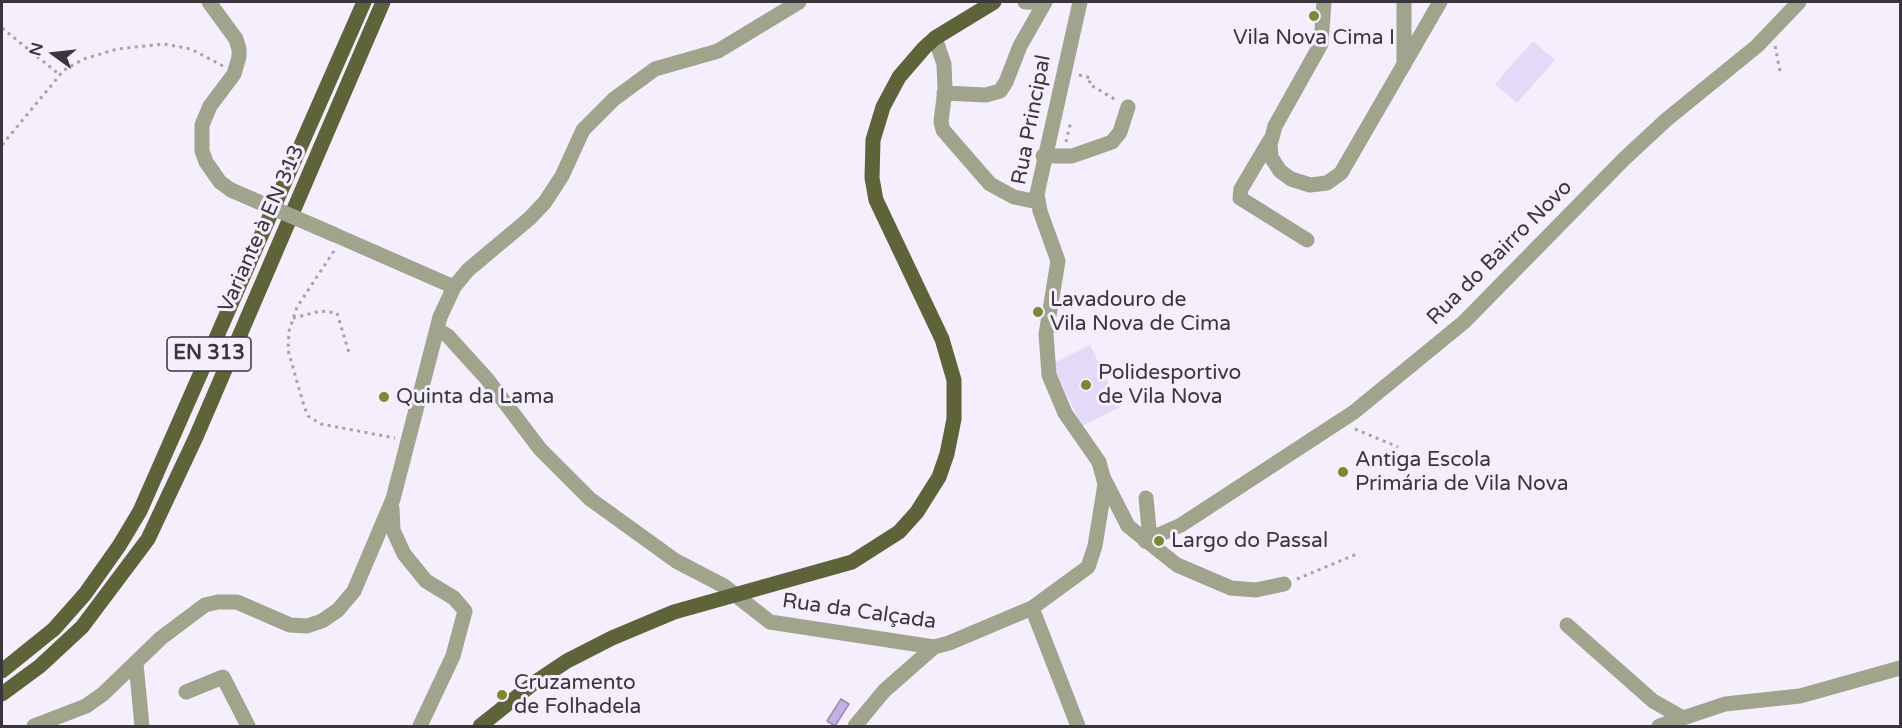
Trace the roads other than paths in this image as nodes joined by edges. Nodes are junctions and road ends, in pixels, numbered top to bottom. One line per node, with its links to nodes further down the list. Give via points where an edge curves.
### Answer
1 (209, 2): 21 (street, bridge, via 236,39 239,57 234,74 205,115 201,137 206,162 220,182)
2 (364, 2): 34 (main road, Variante à EN 313 / EN 313, via 140,511 119,546 54,629)
3 (383, 2): 36 (main road, Variante à EN 313 / EN 313, via 196,437 148,539 82,627)
4 (799, 2): 21 (street, via 718,51 655,69 614,99 583,130 545,202)
5 (1024, 2): 6 (street)
6 (1043, 2): 15 (street, via 1000,91 986,95)
7 (1080, 2): 18 (street, Rua Principal)
8 (1323, 2): 17 (street, via 1322,44)
9 (1404, 2): 14 (street)
10 (1440, 2): 14 (street)
11 (1799, 2): 26 (street, Rua do Bairro Novo, via 1772,32 1624,159 1464,322 1339,421 1181,525)
12 (986, 4): 13 (main road)
13 (935, 38): 15 (street, via 943,60); 28 (main road, via 899,77 883,107 871,160 874,189 885,222 950,360 954,419 939,477 908,523 866,555 832,570)
14 (1404, 68): 17 (street, via 1345,168 1332,181 1310,185 1285,175 1271,157)
15 (944, 93): 19 (street, via 942,128 982,177 1006,194)
16 (1128, 107): 18 (street, via 1116,139 1064,156)
17 (1270, 140): 20 (street, via 1239,198)
18 (1043, 156): 19 (street, Rua Principal)
19 (1038, 202): 23 (street, Rua Principal, via 1058,261 1046,334 1049,375 1065,413 1099,462)
20 (1307, 240)
21 (454, 287): 22 (street)
22 (437, 329): 25 (street); 28 (street, Rua da Calçada, via 487,379 540,449 590,499 676,561)
23 (1104, 479): 26 (street, Rua Principal, via 1121,517); 29 (street, Rua da Calçada, via 1095,546 1088,567)
24 (1146, 498): 26 (street)
25 (393, 499): 32 (street, via 354,591 322,621 307,626 290,625 237,602 205,605 160,638); 41 (street, via 393,530 404,554 426,581 454,598 465,611 453,656)
26 (1147, 540): 27 (street, Rua Principal, via 1177,565 1218,584 1245,590)
27 (1284, 584)
28 (738, 596): 31 (street, Rua da Calçada, via 765,619 780,625); 42 (main road, via 674,612 612,638 534,683)
29 (1032, 608): 31 (street, Rua da Calçada); 44 (street)
30 (1567, 625): 37 (street, via 1653,701)
31 (934, 647): 43 (street, via 875,699)
32 (136, 664): 38 (street, via 86,706); 39 (street)
33 (1900, 668): 37 (street, via 1800,696 1725,704)
34 (2, 671)
35 (186, 692): 40 (street, via 223,677)
36 (2, 694)
37 (1683, 718): 45 (street)
38 (34, 726)
39 (139, 726)
40 (248, 726)
41 (420, 726)
42 (480, 726)
43 (855, 726)
44 (1078, 726)
45 (1659, 726)

